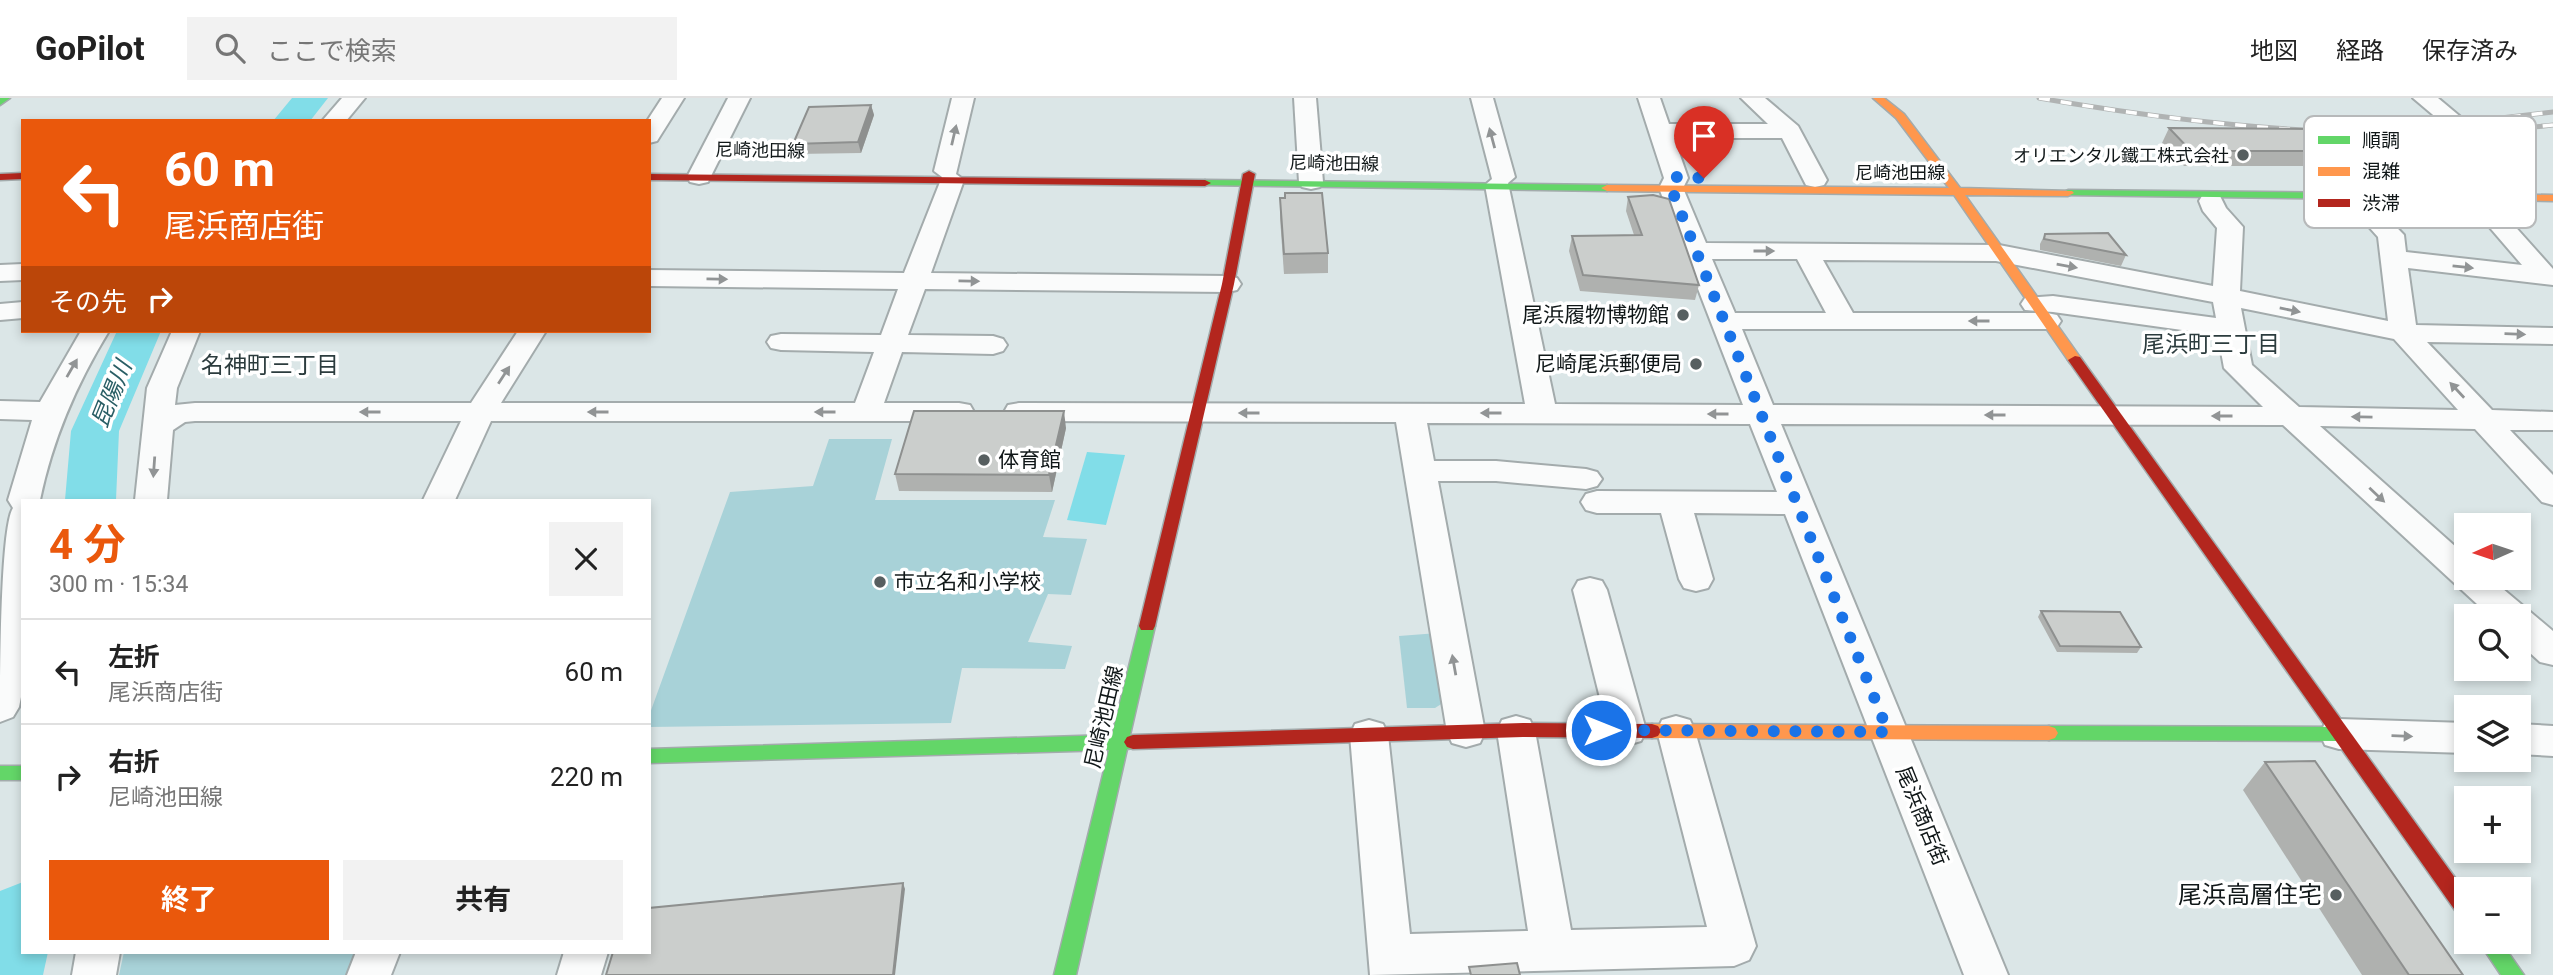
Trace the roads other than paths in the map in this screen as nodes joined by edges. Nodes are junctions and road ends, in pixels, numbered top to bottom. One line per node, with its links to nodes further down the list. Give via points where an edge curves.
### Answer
1 (5, 98): 12 (main road)
2 (354, 98): 14 (street)
3 (673, 98): 17 (street)
4 (739, 98): 22 (street)
5 (963, 98): 25 (street, one-way to 5)
6 (1305, 98): 30 (street)
7 (1482, 98): 32 (street, one-way to 7)
8 (1650, 98): 15 (street, 尾浜商店街)
9 (1752, 98): 16 (street)
10 (1878, 98): 36 (main road, via 1899,116)
11 (2424, 98): 13 (street)
12 (0, 102)
13 (2448, 116)
14 (335, 119)
15 (1661, 131): 16 (street); 34 (street, 尾浜商店街)
16 (1790, 131): 31 (street)
17 (651, 132)
18 (0, 161): 19 (main road)
19 (21, 162)
20 (651, 169): 22 (main road, 尼崎池田線)
21 (0, 172): 23 (main road)
22 (701, 173): 25 (main road, 尼崎池田線); 27 (main road, 尼崎池田線)
23 (21, 174)
24 (21, 174): 26 (main road)
25 (949, 176): 29 (main road, 尼崎池田線); 51 (street)
26 (0, 177)
27 (651, 177)
28 (2177, 177): 33 (main road)
29 (1248, 178): 30 (main road, 尼崎池田線); 52 (main road, 尼崎池田線)
30 (1311, 178): 32 (main road, 尼崎池田線)
31 (1815, 180): 34 (main road, 尼崎池田線); 36 (main road, 尼崎池田線)
32 (1500, 181): 34 (main road, 尼崎池田線); 74 (street)
33 (2155, 181): 35 (main road, 尼崎池田線); 36 (main road, 尼崎池田線)
34 (1674, 183): 36 (main road, 尼崎池田線); 43 (street, 尾浜商店街)
35 (2304, 183)
36 (1951, 185): 37 (main road, 尼崎池田線); 45 (main road)
37 (2167, 192): 38 (main road, 尼崎池田線); 39 (main road)
38 (2304, 194)
39 (2211, 201): 40 (main road); 53 (street, via 2230,227)
40 (2304, 205)
41 (2385, 228): 46 (street)
42 (2504, 228): 49 (street)
43 (1696, 251): 44 (street, one-way to 44); 57 (street, 尾浜商店街)
44 (1806, 252): 45 (street); 58 (street)
45 (1999, 253): 53 (street, one-way to 53); 56 (main road)
46 (2395, 259): 49 (street, one-way to 49); 63 (street)
47 (21, 272): 48 (street)
48 (0, 273)
49 (2549, 276)
50 (651, 278): 51 (street, one-way to 51)
51 (916, 281): 52 (street, one-way to 52); 66 (street)
52 (1228, 284): 72 (main road, 尼崎池田線)
53 (2226, 298): 59 (street); 63 (street, one-way to 63)
54 (21, 310): 55 (street)
55 (0, 312)
56 (2041, 313): 58 (street, one-way to 58); 59 (street, via 2053,304); 76 (main road)
57 (1724, 321): 58 (street); 75 (street, 尾浜商店街)
58 (1844, 321)
59 (2230, 328): 77 (street, via 2238,368)
60 (94, 333): 69 (street, one-way to 60)
61 (185, 333): 80 (street, via 162,388)
62 (531, 333): 70 (street, one-way to 62)
63 (2403, 333): 64 (street, one-way to 64); 78 (street, one-way to 63)
64 (2553, 336)
65 (781, 342): 66 (street)
66 (892, 344): 67 (street); 71 (street)
67 (993, 345)
68 (0, 410): 69 (street)
69 (50, 411): 83 (street)
70 (480, 412): 71 (street, one-way to 70); 80 (street, one-way to 80, via 189,412); 85 (street)
71 (866, 412): 72 (street)
72 (1196, 412): 73 (street, one-way to 72); 106 (main road, 尼崎池田線)
73 (1410, 413): 74 (street, one-way to 73); 81 (street)
74 (1542, 414): 75 (street, one-way to 74)
75 (1761, 414): 76 (street, one-way to 75); 86 (street, 尾浜商店街)
76 (2112, 415): 77 (street, one-way to 76); 102 (main road)
77 (2290, 416): 78 (street, one-way to 77); 89 (street, one-way to 89)
78 (2484, 419): 79 (street); 82 (street)
79 (2553, 421)
80 (156, 426): 84 (street, one-way to 84)
81 (1420, 471): 87 (street, via 1496,471); 100 (street, one-way to 81)
82 (2553, 494)
83 (24, 499)
84 (151, 499)
85 (439, 499)
86 (1796, 503): 87 (street); 101 (street, 尾浜商店街)
87 (1675, 504): 90 (street)
88 (21, 535): 96 (street)
89 (2454, 564)
90 (1696, 579)
91 (1590, 590): 97 (street)
92 (2483, 590): 93 (street)
93 (2498, 604)
94 (2531, 633): 95 (street)
95 (2553, 652)
96 (0, 707)
97 (1627, 730): 98 (main road); 99 (main road)
98 (1516, 731): 100 (main road); 110 (street)
99 (1676, 731): 101 (main road); 110 (street, via 1734,946)
100 (1466, 732): 103 (main road)
101 (1888, 732): 102 (main road); 120 (street, 尾浜商店街)
102 (2339, 734): 104 (street, one-way to 104); 109 (main road)
103 (1370, 735): 106 (main road); 115 (street)
104 (2454, 738)
105 (2531, 740): 107 (street)
106 (1120, 741): 108 (main road); 119 (main road, 尼崎池田線)
107 (2553, 741)
108 (651, 756)
109 (2454, 892)
110 (1553, 950): 115 (street)
111 (98, 954): 116 (street)
112 (377, 954): 117 (street)
113 (585, 954): 118 (street)
114 (2498, 954): 121 (main road)
115 (1391, 965)
116 (94, 975)
117 (369, 975)
118 (579, 975)
119 (1065, 975)
120 (1986, 975)
121 (2513, 975)

